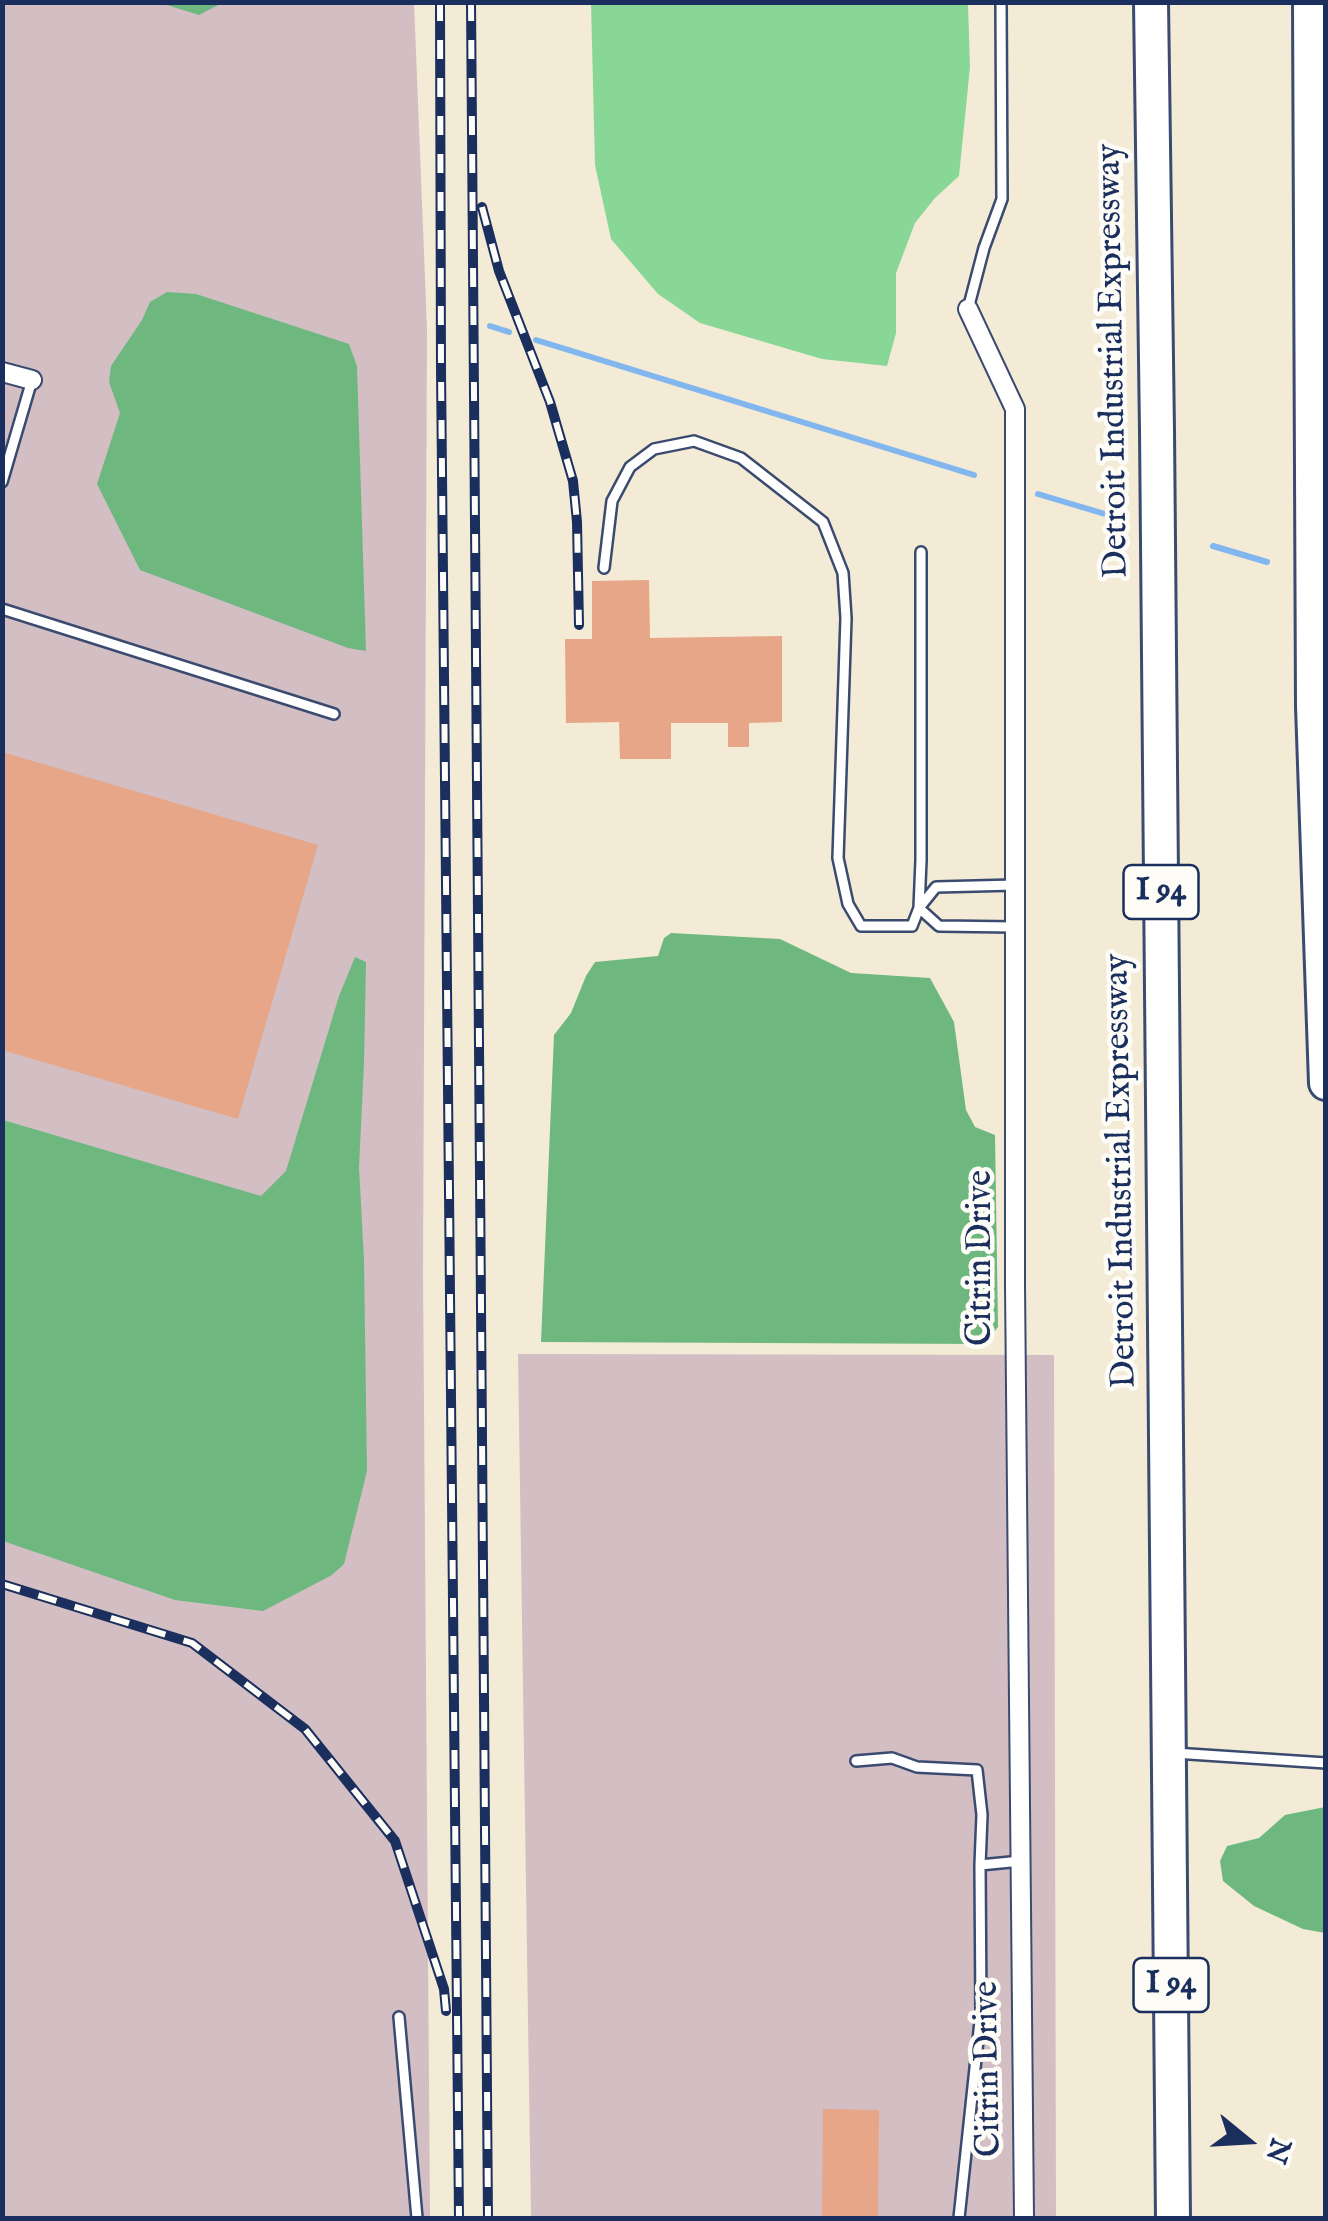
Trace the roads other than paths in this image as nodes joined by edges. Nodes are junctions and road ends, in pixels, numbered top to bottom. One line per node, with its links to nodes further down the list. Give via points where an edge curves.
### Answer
1 (1001, 2): 4 (lane, via 1002,199)
2 (1150, 2): 16 (highway, Detroit Industrial Expressway / I 94)
3 (1310, 2): 15 (highway, via 1312,706)
4 (968, 309): 12 (street, Citrin Drive, via 1015,409)
5 (2, 372): 6 (street)
6 (32, 380): 7 (lane)
7 (2, 482)
8 (921, 552): 13 (lane)
9 (604, 568): 13 (lane, via 612,501 630,467 654,448 694,441 741,458 823,522 843,573 846,618 838,858 848,904 861,926 912,926)
10 (2, 608): 11 (lane)
11 (334, 714)
12 (1015, 884): 13 (lane, via 936,887); 14 (street, Citrin Drive)
13 (919, 908): 14 (lane, via 939,926)
14 (1015, 927): 19 (street, Citrin Drive)
15 (1326, 1083)
16 (1169, 1752): 18 (lane); 25 (highway, Detroit Industrial Expressway / I 94)
17 (856, 1761): 20 (lane, via 892,1758 918,1767 977,1770)
18 (1326, 1763)
19 (1021, 1862): 20 (lane); 24 (street, Citrin Drive)
20 (980, 1864): 23 (lane, via 980,2012)
21 (400, 2017): 22 (lane)
22 (417, 2218)
23 (959, 2218)
24 (1024, 2218)
25 (1173, 2218)

